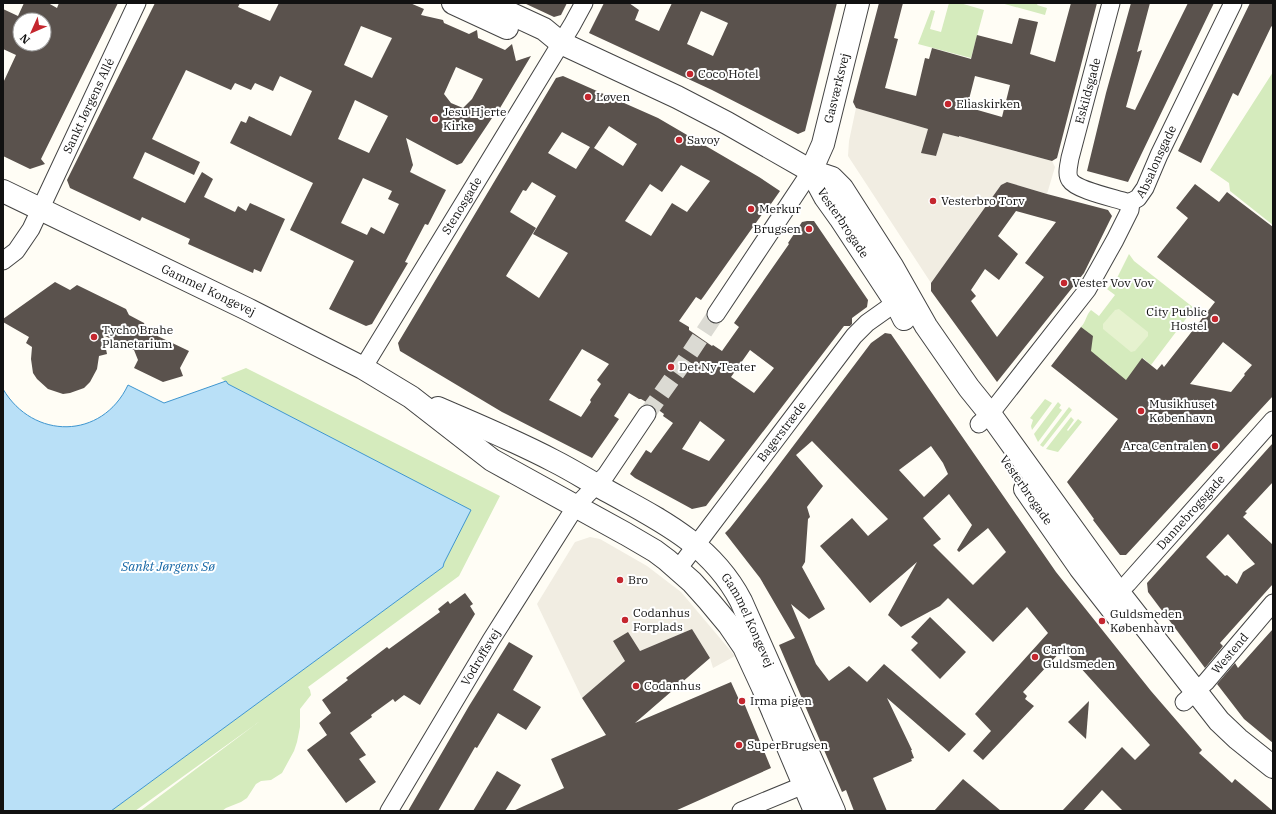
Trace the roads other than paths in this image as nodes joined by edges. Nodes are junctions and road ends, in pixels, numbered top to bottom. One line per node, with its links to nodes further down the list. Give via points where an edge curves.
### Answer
1 (137, 3): 12 (street, Sankt Jørgens Allé)
2 (453, 3): 8 (street, via 538,42)
3 (488, 3): 8 (street, via 544,28)
4 (584, 3): 8 (street, Stenosgade)
5 (858, 3): 9 (street, Gasværksvej, via 822,144)
6 (1111, 3): 11 (street, Eskildsgade, via 1068,174 1069,180 1089,191)
7 (1233, 3): 11 (street, Absalonsgade, via 1145,188 1138,198)
8 (560, 44): 9 (street, via 677,97); 16 (street, Stenosgade)
9 (811, 171): 14 (street, Vesterbrogade, via 840,218); 15 (street, Vesterbrogade)
10 (3, 191): 12 (street, Gammel Kongevej)
11 (1131, 202): 19 (street, Absalonsgade, via 1130,210 1087,290)
12 (40, 209): 13 (street, Sankt Jørgens Allé, via 31,229 16,251); 16 (street, Gammel Kongevej)
13 (3, 261)
14 (899, 293): 19 (street, Vesterbrogade, via 908,327 955,395); 23 (street, Bagerstræde, via 854,336)
15 (716, 314)
16 (363, 368): 17 (street, Gammel Kongevej)
17 (411, 397): 21 (street, Gammel Kongevej, via 511,440 555,461); 22 (street, Gammel Kongevej, via 492,460)
18 (647, 414): 21 (street, via 606,475)
19 (985, 419): 25 (street, Vesterbrogade, via 1080,568)
20 (1273, 420): 25 (street, Dannebrogsgade)
21 (596, 485): 22 (street); 23 (street, Gammel Kongevej, via 665,523)
22 (576, 506): 24 (street, Gammel Kongevej, via 646,546); 31 (street, Vodroffsvej, via 491,640)
23 (696, 545): 24 (street, Bagerstræde); 29 (street, Gammel Kongevej, via 722,571 735,590)
24 (678, 570): 29 (street, Gammel Kongevej, via 719,612 744,647)
25 (1113, 598): 27 (street, Vesterbrogade)
26 (1273, 603): 27 (street, Westend, via 1206,682)
27 (1189, 697): 28 (street, Vesterbrogade); 30 (street, Vesterbrogade, via 1212,733)
28 (1273, 768)
29 (811, 781): 32 (street); 33 (street, Gammel Kongevej); 34 (street, Gammel Kongevej)
30 (1273, 783)
31 (389, 811)
32 (741, 811)
33 (815, 811)
34 (834, 811)

